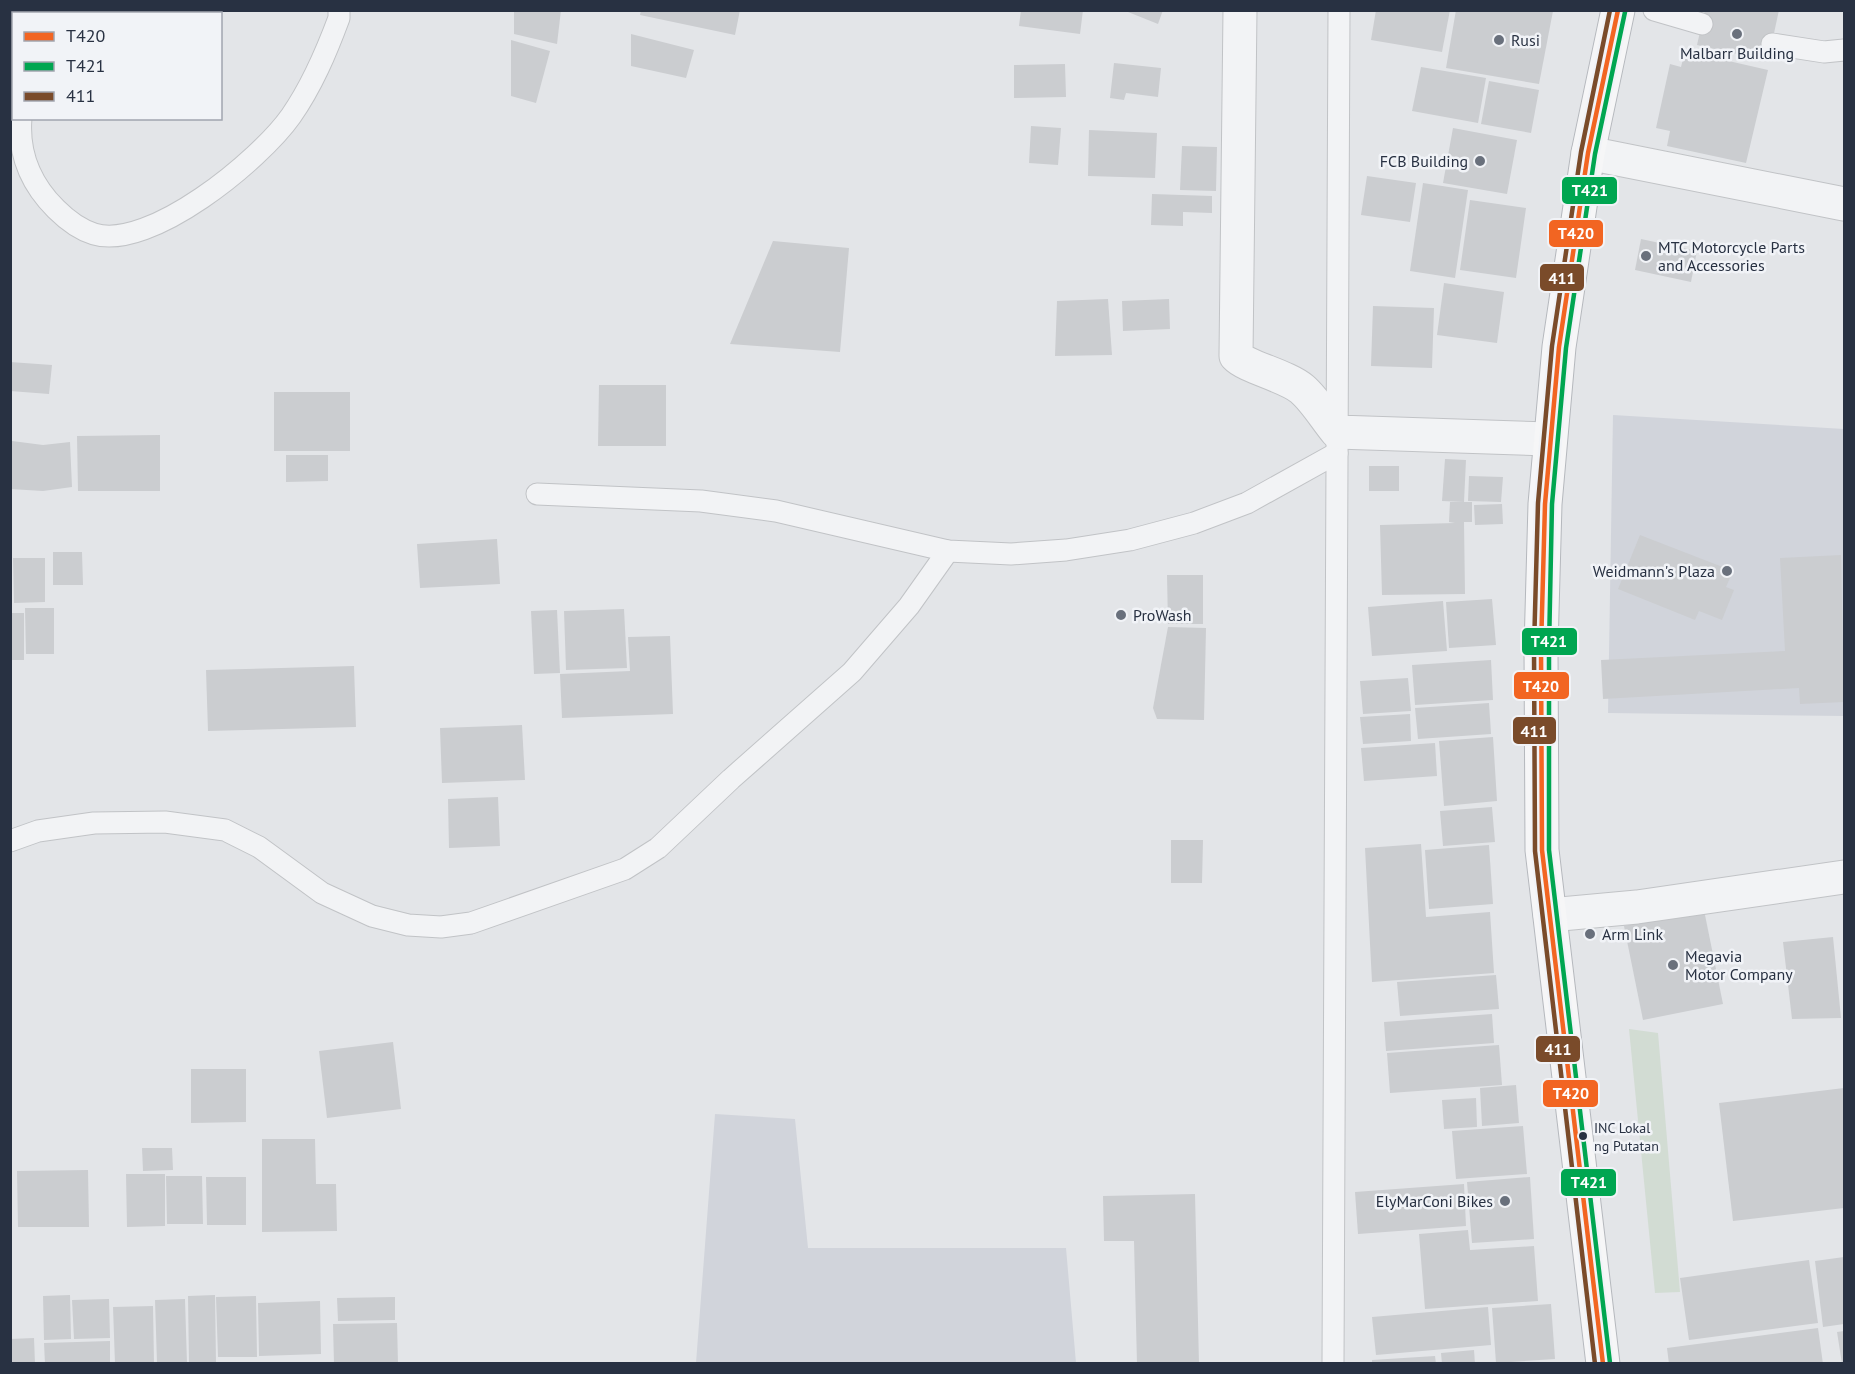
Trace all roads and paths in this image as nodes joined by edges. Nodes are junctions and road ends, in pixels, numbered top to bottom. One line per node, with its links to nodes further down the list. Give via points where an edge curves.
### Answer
1 (339, 10): 9 (lane, via 321,67 290,118 250,163 159,223 130,234 95,234 71,223 50,203 29,173 20,136)
2 (1240, 10): 13 (street, via 1236,356 1241,362 1256,365 1301,388)
3 (1339, 10): 13 (lane)
4 (1618, 10): 10 (highway)
5 (1654, 10): 6 (lane)
6 (1702, 24)
7 (1772, 44): 8 (lane, via 1824,52)
8 (1845, 50)
9 (21, 120)
10 (1588, 153): 11 (street); 12 (highway, via 1561,330)
11 (1845, 204)
12 (1550, 439): 13 (street); 18 (highway, via 1540,708 1542,850)
13 (1337, 443): 15 (lane, via 1247,503 1194,523 1130,540 1066,550 1011,554); 19 (lane)
14 (537, 494): 15 (lane, via 701,501 765,510)
15 (948, 551): 16 (lane, via 909,606 852,672 658,848 625,869 471,923 441,927 408,925 372,916 322,893 260,847 225,830 165,822 94,823 38,831)
16 (10, 842)
17 (1845, 877): 18 (street, via 1637,908)
18 (1550, 915): 20 (highway)
19 (1334, 1364)
20 (1603, 1364)

